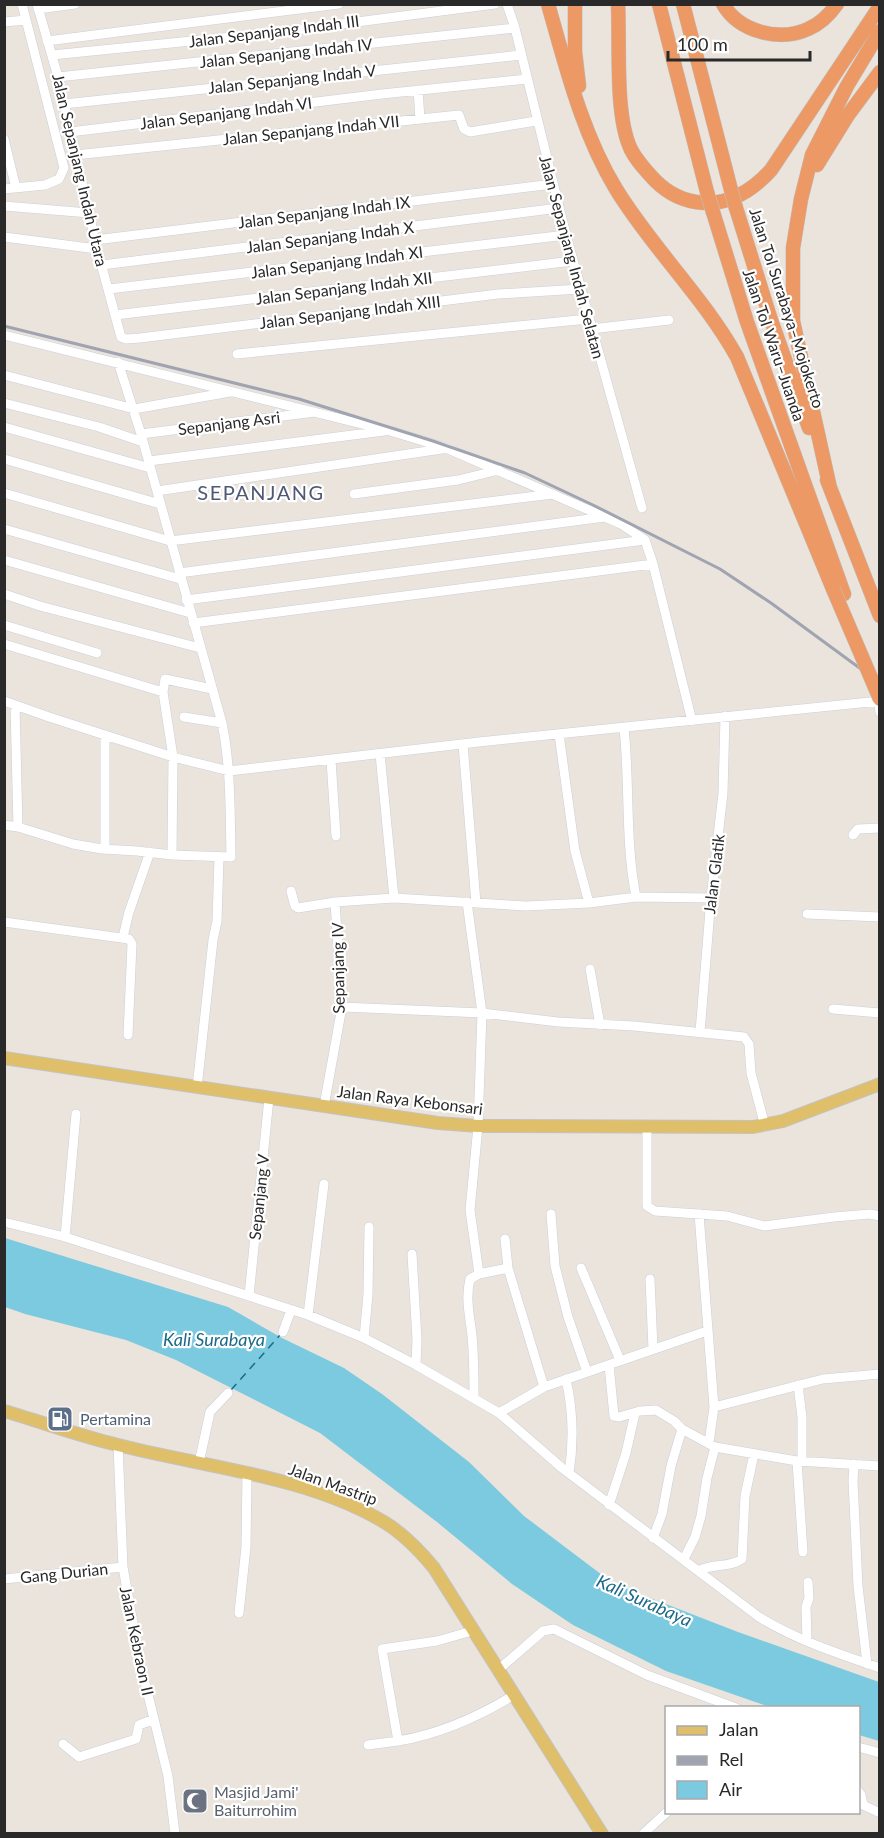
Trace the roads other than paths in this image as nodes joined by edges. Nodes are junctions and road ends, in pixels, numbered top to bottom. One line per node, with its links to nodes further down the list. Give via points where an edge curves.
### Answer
1 (22, 4): 15 (street)
2 (75, 4): 14 (street)
3 (339, 4): 19 (street)
4 (495, 4): 20 (street, Jalan Sepanjang Indah III, via 280,32)
5 (507, 4): 17 (street, Jalan Sepanjang Indah Selatan)
6 (548, 4): 30 (highway)
7 (575, 4): 30 (highway, via 575,52)
8 (618, 4): 13 (highway, via 621,112 629,145 659,186 682,200 698,203 720,203 757,186)
9 (659, 4): 81 (highway, Jalan Tol Waru–Juanda, bridge, via 713,212)
10 (683, 4): 67 (highway, Jalan Tol Surabaya–Mojokerto, bridge, via 736,208)
11 (723, 4): 12 (highway, via 752,30 777,35 807,30)
12 (837, 4)
13 (879, 6)
14 (37, 7): 19 (street, Jalan Sepanjang Indah Utara)
15 (26, 20): 16 (street); 34 (street, via 64,168 60,179 54,182)
16 (4, 22)
17 (515, 28): 21 (street, Jalan Sepanjang Indah Selatan); 23 (street, Jalan Sepanjang Indah IV)
18 (879, 31): 36 (highway, via 812,156)
19 (47, 41): 20 (street, Jalan Sepanjang Indah Utara)
20 (52, 55): 23 (street, Jalan Sepanjang Indah Utara)
21 (521, 55): 24 (street, Jalan Sepanjang Indah Selatan); 26 (street, Jalan Sepanjang Indah V)
22 (879, 72): 36 (highway, via 820,158)
23 (58, 77): 26 (street, Jalan Sepanjang Indah Utara)
24 (527, 79): 25 (street, Jalan Sepanjang Indah VI); 28 (street, Jalan Sepanjang Indah Selatan)
25 (418, 90): 27 (street); 29 (street, Jalan Sepanjang Indah VI)
26 (64, 104): 29 (street, Jalan Sepanjang Indah Utara)
27 (420, 119): 28 (street, Jalan Sepanjang Indah VII, via 459,115 464,129 470,132); 32 (street, Jalan Sepanjang Indah VII)
28 (536, 121): 33 (street, Jalan Sepanjang Indah Selatan)
29 (70, 132): 32 (street, Jalan Sepanjang Indah Utara)
30 (589, 135): 81 (highway, via 617,191 726,338)
31 (4, 139): 34 (street)
32 (75, 155): 39 (street, Jalan Sepanjang Indah Utara)
33 (553, 184): 38 (street, Jalan Sepanjang Indah Selatan); 42 (street, Jalan Sepanjang Indah IX)
34 (16, 188): 35 (street)
35 (4, 189)
36 (801, 199): 67 (highway, via 793,248 793,321)
37 (4, 206): 39 (street)
38 (559, 208): 40 (street, Jalan Sepanjang Indah Selatan); 44 (street, Jalan Sepanjang Indah X)
39 (88, 213): 42 (street, Jalan Sepanjang Indah Utara)
40 (566, 235): 43 (street, Jalan Sepanjang Indah Selatan); 45 (street, Jalan Sepanjang Indah XI)
41 (4, 237): 42 (street, Jalan Sepanjang Indah IX)
42 (96, 244): 44 (street, Jalan Sepanjang Indah Utara)
43 (573, 261): 46 (street, Jalan Sepanjang Indah Selatan); 47 (street, Jalan Sepanjang Indah XII)
44 (102, 265): 45 (street, Jalan Sepanjang Indah Utara)
45 (109, 289): 47 (street, Jalan Sepanjang Indah Utara)
46 (580, 289): 48 (street, Jalan Sepanjang Indah Selatan); 52 (street, Jalan Sepanjang Indah XIII, via 498,294 140,338)
47 (115, 315): 52 (street, Jalan Sepanjang Indah Utara)
48 (588, 319): 50 (street, Jalan Sepanjang Indah Selatan); 53 (street)
49 (669, 320): 50 (street)
50 (591, 329): 73 (street, Jalan Sepanjang Indah Selatan)
51 (4, 335): 54 (street)
52 (121, 337)
53 (237, 354)
54 (118, 362): 56 (street); 58 (street)
55 (4, 375): 58 (street)
56 (234, 391): 58 (street); 59 (street)
57 (4, 403): 62 (street)
58 (134, 409): 62 (street)
59 (317, 412): 61 (street); 62 (street, Sepanjang Asri)
60 (4, 428): 65 (street)
61 (390, 430): 63 (street); 65 (street)
62 (142, 438): 65 (street)
63 (446, 448): 66 (street); 68 (street)
64 (4, 459): 72 (street)
65 (149, 465): 68 (street)
66 (499, 470): 70 (street, via 458,480); 71 (street)
67 (831, 488): 85 (highway, Jalan Tol Surabaya–Mojokerto)
68 (157, 491): 72 (street)
69 (4, 493): 77 (street)
70 (354, 494)
71 (554, 494): 74 (street); 77 (street)
72 (160, 504): 77 (street)
73 (642, 508)
74 (607, 517): 76 (street); 80 (street)
75 (4, 529): 80 (street)
76 (645, 540): 79 (street); 83 (street)
77 (170, 541): 80 (street)
78 (4, 560): 84 (street)
79 (653, 564): 86 (street); 99 (street)
80 (180, 576): 83 (street)
81 (839, 592): 93 (highway, Jalan Tol Waru–Juanda, bridge)
82 (4, 594): 89 (street)
83 (186, 600): 84 (street)
84 (190, 613): 86 (street)
85 (879, 616)
86 (193, 623): 89 (street)
87 (4, 625): 90 (street)
88 (4, 644): 92 (street)
89 (201, 648): 91 (street)
90 (97, 653)
91 (212, 689): 92 (street, via 165,679); 100 (street)
92 (163, 692): 106 (street)
93 (879, 698): 96 (street); 97 (street)
94 (4, 701): 95 (street)
95 (15, 705): 103 (street); 110 (street)
96 (879, 712)
97 (725, 716): 99 (street); 121 (street, Jalan Glatik, via 723,793)
98 (184, 717): 100 (street)
99 (692, 721): 101 (street)
100 (222, 723): 108 (street)
101 (624, 728): 102 (street); 119 (street, via 630,865)
102 (559, 734): 104 (street); 124 (street, via 575,850)
103 (105, 735): 106 (street); 114 (street)
104 (464, 744): 105 (street); 123 (street)
105 (380, 754): 107 (street); 120 (street)
106 (173, 757): 108 (street); 116 (street)
107 (331, 760): 108 (street); 113 (street)
108 (229, 771): 117 (street, via 231,857)
109 (4, 825): 110 (street)
110 (18, 827): 114 (street)
111 (879, 828): 112 (street, via 858,829)
112 (853, 835)
113 (336, 836)
114 (105, 849): 115 (street)
115 (150, 852): 116 (street); 128 (street)
116 (172, 855): 117 (street)
117 (219, 857): 139 (street, via 217,921)
118 (291, 891): 122 (street, via 296,908)
119 (636, 897): 121 (street); 124 (street)
120 (394, 898): 122 (street); 123 (street)
121 (711, 898): 135 (street, Jalan Glatik)
122 (335, 902): 130 (street, Sepanjang IV)
123 (471, 902): 124 (street, via 526,906); 132 (street)
124 (590, 903)
125 (807, 914): 126 (street)
126 (879, 917)
127 (4, 922): 128 (street)
128 (123, 937): 136 (street, via 132,944)
129 (590, 969): 134 (street)
130 (342, 1007): 132 (street); 141 (street, Sepanjang IV)
131 (833, 1009): 133 (street)
132 (482, 1013): 134 (street); 143 (street)
133 (879, 1013)
134 (600, 1024): 135 (street)
135 (700, 1032): 144 (street, via 746,1039)
136 (128, 1035)
137 (4, 1058): 139 (main road, Jalan Raya Kebonsari)
138 (879, 1084): 144 (main road, Jalan Raya Kebonsari)
139 (197, 1088): 140 (main road, Jalan Raya Kebonsari)
140 (269, 1098): 141 (main road, Jalan Raya Kebonsari); 159 (street, Sepanjang V)
141 (324, 1106): 143 (main road, Jalan Raya Kebonsari)
142 (76, 1114): 152 (street)
143 (478, 1126): 145 (main road, Jalan Raya Kebonsari); 157 (street, via 470,1210)
144 (765, 1126): 145 (main road, Jalan Raya Kebonsari)
145 (647, 1128): 148 (street, via 647,1206 655,1211)
146 (324, 1184): 161 (street)
147 (550, 1214): 169 (street, via 555,1266)
148 (699, 1214): 149 (street, via 728,1216 764,1226); 162 (street)
149 (879, 1216)
150 (4, 1222): 152 (street)
151 (369, 1227): 164 (street)
152 (65, 1238): 159 (street)
153 (505, 1239): 155 (street)
154 (412, 1254): 167 (street)
155 (508, 1268): 157 (street); 173 (street)
156 (581, 1268): 166 (street)
157 (479, 1274): 175 (street, via 470,1279 468,1287)
158 (650, 1279): 165 (street)
159 (249, 1296): 160 (street)
160 (291, 1310): 161 (street); 163 (street)
161 (308, 1315): 164 (street)
162 (707, 1331): 165 (street); 176 (street)
163 (283, 1332)
164 (364, 1338): 167 (street)
165 (653, 1349): 166 (street)
166 (620, 1360): 168 (street)
167 (416, 1365): 175 (street)
168 (609, 1365): 169 (street); 179 (street, via 614,1416)
169 (586, 1372): 171 (street)
170 (879, 1374): 172 (street)
171 (566, 1379): 173 (street); 189 (street, via 573,1428)
172 (798, 1385): 176 (street); 184 (street, via 802,1417)
173 (544, 1387): 178 (street)
174 (228, 1393): 185 (street, via 210,1412)
175 (474, 1398): 178 (street)
176 (714, 1407): 182 (street)
177 (4, 1411): 181 (main road, Jalan Mastrip)
178 (499, 1413): 189 (street)
179 (635, 1413): 180 (street, via 656,1410); 190 (street)
180 (682, 1429): 182 (street); 191 (street)
181 (118, 1445): 185 (main road, Jalan Mastrip); 194 (street, Jalan Kebraon II)
182 (712, 1445): 183 (street); 193 (street, via 701,1516)
183 (754, 1454): 184 (street); 195 (street, via 745,1496 742,1559)
184 (800, 1461): 186 (street); 192 (street)
185 (199, 1463): 188 (main road, Jalan Mastrip)
186 (854, 1464): 187 (street); 201 (street, via 858,1586)
187 (879, 1466)
188 (247, 1473): 198 (street, via 246,1547); 199 (main road, Jalan Mastrip, via 334,1499 386,1523 434,1568)
189 (569, 1473): 190 (street)
190 (609, 1505): 191 (street)
191 (653, 1538): 193 (street)
192 (803, 1552)
193 (684, 1559): 195 (street)
194 (123, 1567): 196 (street, Gang Durian); 206 (street, Jalan Kebraon II)
195 (698, 1571): 200 (street, via 759,1617)
196 (4, 1579)
197 (808, 1582): 200 (street)
198 (239, 1613)
199 (472, 1631): 203 (main road, Jalan Mastrip); 207 (street, via 382,1649)
200 (807, 1641): 201 (street)
201 (867, 1664): 202 (street)
202 (879, 1668)
203 (498, 1670): 204 (main road, Jalan Mastrip); 205 (street, via 543,1631 554,1629 647,1675)
204 (514, 1695): 207 (street, via 468,1720); 216 (main road, Jalan Mastrip)
205 (733, 1706)
206 (154, 1719): 208 (street, via 139,1725 136,1739 79,1756); 215 (street, Jalan Kebraon II, via 168,1776)
207 (398, 1742): 209 (street)
208 (63, 1744)
209 (368, 1744)
210 (860, 1748): 211 (street)
211 (879, 1754)
212 (860, 1796): 213 (street, via 865,1808)
213 (879, 1813)
214 (665, 1814): 217 (street)
215 (175, 1833)
216 (602, 1833)
217 (644, 1833)

